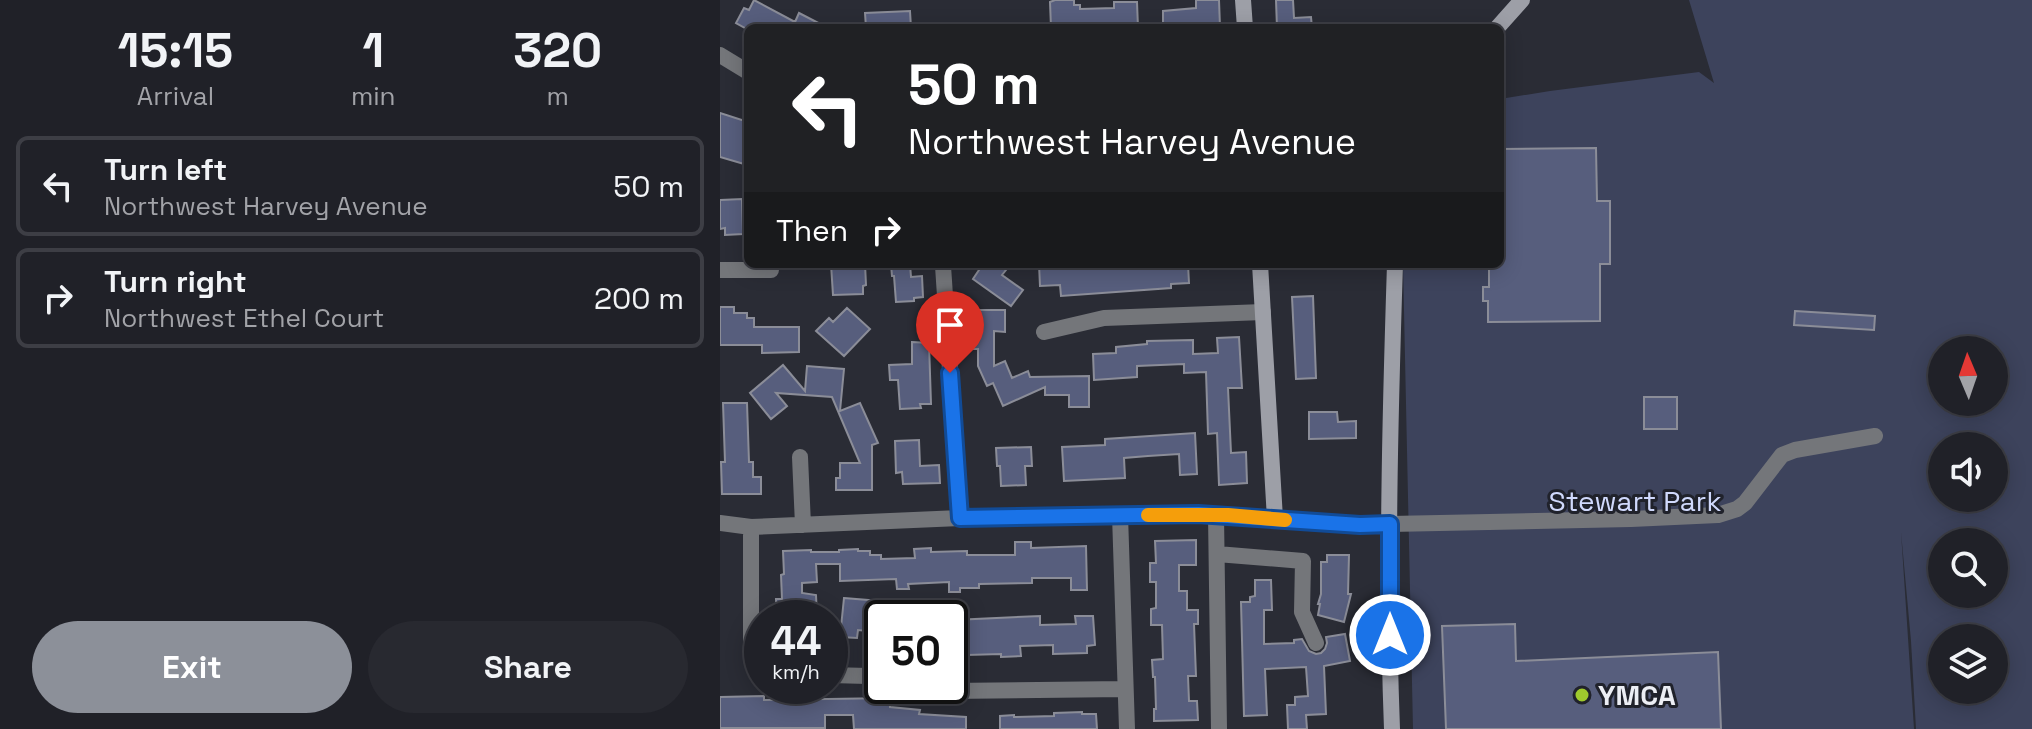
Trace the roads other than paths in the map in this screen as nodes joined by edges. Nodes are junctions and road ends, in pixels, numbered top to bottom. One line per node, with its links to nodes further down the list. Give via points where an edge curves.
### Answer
1 (1243, 0): 3 (main road)
2 (1522, 0): 4 (main road)
3 (1245, 24)
4 (1501, 24)
5 (720, 55): 6 (street)
6 (744, 70)
7 (943, 268): 18 (street)
8 (1260, 268): 12 (main road)
9 (1395, 268): 21 (main road)
10 (720, 270): 11 (street)
11 (771, 270)
12 (1263, 312): 13 (street, via 1104,318); 19 (main road)
13 (1044, 332)
14 (1875, 436): 21 (street, via 1782,455 1745,503 1718,515)
15 (800, 457): 22 (street)
16 (1120, 515): 17 (street); 18 (street); 27 (street)
17 (1216, 515): 19 (street); 24 (street)
18 (960, 518): 22 (street)
19 (1275, 519): 21 (main road)
20 (720, 523): 23 (street)
21 (1390, 524): 31 (main road)
22 (803, 525): 23 (street)
23 (751, 527): 25 (street)
24 (1217, 554): 26 (street, via 1303,554 1302,612); 30 (street)
25 (750, 600)
26 (1316, 643)
27 (1124, 689): 28 (street); 29 (street)
28 (968, 691)
29 (1127, 729)
30 (1219, 729)
31 (1392, 729)

